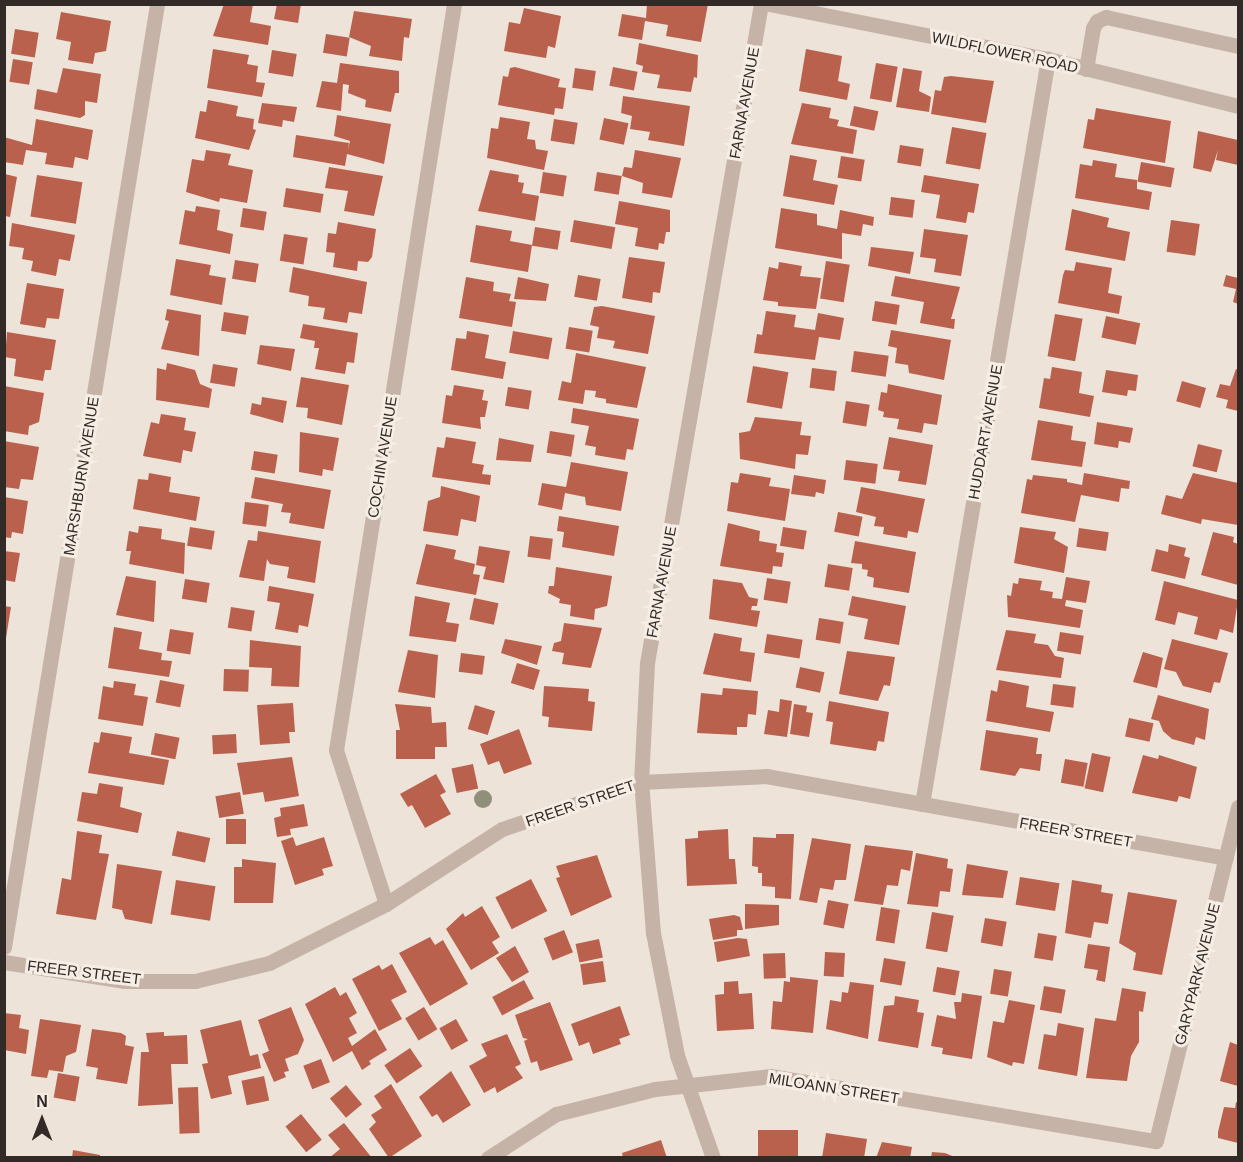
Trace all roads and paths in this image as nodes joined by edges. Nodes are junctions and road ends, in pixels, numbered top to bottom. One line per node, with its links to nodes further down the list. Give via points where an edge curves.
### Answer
1 (157, 4): 14 (street, MARSHBURN AVENUE)
2 (454, 4): 13 (street, COCHIN AVENUE, via 336,750)
3 (761, 4): 9 (street, FARNA AVENUE, via 647,663)
4 (769, 4): 6 (street, WILDFLOWER ROAD)
5 (1239, 46): 7 (street, via 1106,17 1093,28)
6 (1048, 59): 7 (street, WILDFLOWER ROAD); 10 (street, HUDDART AVENUE)
7 (1086, 69): 8 (street, WILDFLOWER ROAD)
8 (1239, 106)
9 (641, 782): 10 (street, FREER STREET, via 766,776); 13 (street, FREER STREET, via 502,830); 16 (street, FARNA AVENUE, via 653,933)
10 (922, 804): 12 (street, FREER STREET)
11 (1239, 807): 12 (street, GARYPARK AVENUE)
12 (1226, 858): 17 (street, GARYPARK AVENUE)
13 (386, 904): 15 (street, FREER STREET, via 269,963 195,981 124,981)
14 (4, 947)
15 (4, 962)
16 (687, 1086): 17 (street, MILOANN STREET, via 770,1076); 18 (street, MILOANN STREET, via 655,1089 556,1114); 19 (street, FARNA AVENUE)
17 (1156, 1141)
18 (488, 1158)
19 (713, 1158)

